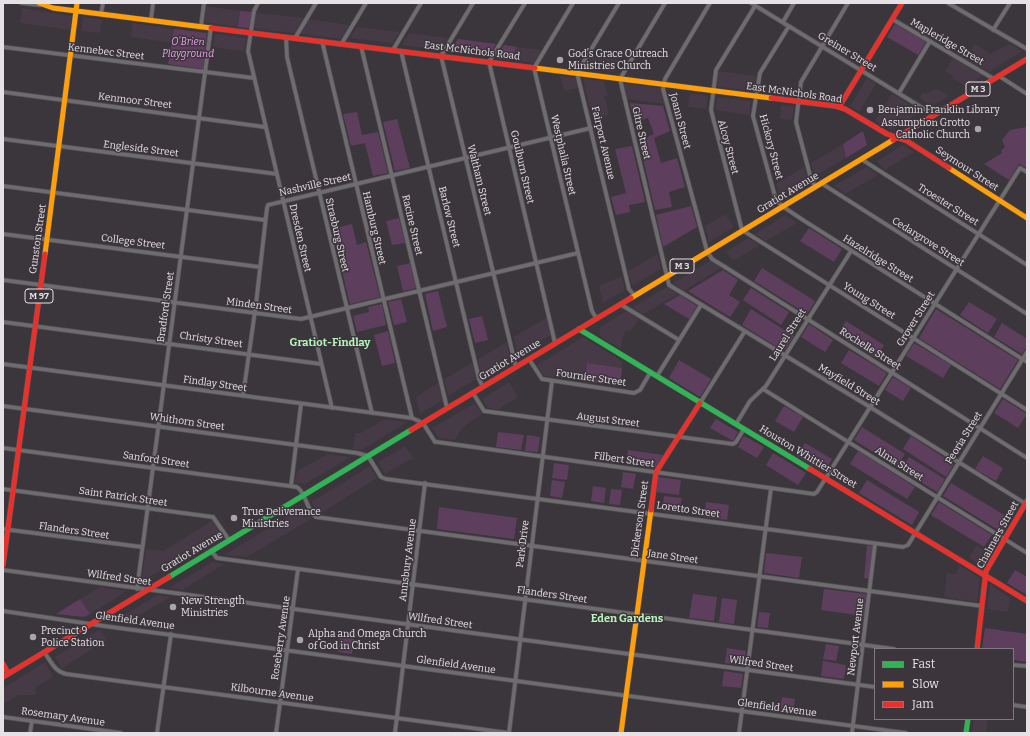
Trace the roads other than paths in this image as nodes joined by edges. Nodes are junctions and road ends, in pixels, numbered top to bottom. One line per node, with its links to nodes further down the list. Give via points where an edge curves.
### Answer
1 (21, 3): 22 (street)
2 (77, 3): 24 (street, M 97)
3 (103, 3): 25 (street)
4 (153, 3): 27 (street)
5 (204, 3): 29 (street)
6 (258, 3): 33 (street, Dresden Street)
7 (316, 3): 35 (street)
8 (366, 3): 38 (street)
9 (421, 3): 43 (street)
10 (473, 3): 46 (street)
11 (525, 3): 48 (street)
12 (573, 3): 49 (street)
13 (619, 3): 52 (street)
14 (665, 3): 55 (street)
15 (710, 3): 56 (street, Joann Street)
16 (751, 3): 23 (street, Greiner Street)
17 (794, 3): 28 (street)
18 (848, 3): 40 (street)
19 (902, 3): 26 (street)
20 (948, 3): 32 (street)
21 (1010, 3): 32 (street)
22 (42, 4): 24 (street, East McNichols Road)
23 (755, 6): 28 (street, Greiner Street); 57 (street, Alcoy Street, via 716,70)
24 (77, 11): 25 (street, East McNichols Road); 45 (street, Gunston Street / M 97)
25 (101, 14): 27 (street, East McNichols Road)
26 (892, 19): 37 (street, Mapleridge Street); 50 (street)
27 (151, 20): 29 (street, East McNichols Road)
28 (783, 22): 30 (street, Greiner Street)
29 (201, 26): 31 (street, East McNichols Road)
30 (789, 26): 40 (street, Greiner Street); 61 (street, Hickory Street, via 760,73)
31 (211, 27): 33 (street, East McNichols Road); 51 (street, Bradford Street)
32 (993, 30): 42 (street)
33 (250, 32): 34 (street, East McNichols Road); 53 (street, Dresden Street, via 248,51)
34 (286, 37): 35 (street, East McNichols Road); 86 (street, Strasburg Street, via 287,58)
35 (295, 38): 36 (street, East McNichols Road)
36 (322, 41): 38 (street, East McNichols Road); 82 (street, Hamburg Street)
37 (930, 41): 54 (street, Mapleridge Street); 59 (street)
38 (342, 44): 39 (street, East McNichols Road)
39 (361, 46): 43 (street, East McNichols Road); 80 (street, Racine Street)
40 (822, 46): 50 (street, Greiner Street); 63 (street, via 802,79)
41 (3, 47): 45 (street, Kennebec Street)
42 (1027, 49)
43 (393, 50): 44 (street, East McNichols Road)
44 (400, 51): 46 (street, East McNichols Road); 77 (street, Barlow Street)
45 (71, 55): 51 (street, Kennebec Street); 62 (street, Gunston Street / M 97)
46 (442, 56): 48 (street, East McNichols Road); 74 (street, Waltham Street)
47 (1027, 59): 54 (street, Gratiot Avenue / M 3)
48 (489, 62): 49 (street, East McNichols Road); 73 (street, Goulburn Street)
49 (534, 68): 52 (street, East McNichols Road); 69 (street, Westphalia Street)
50 (862, 70): 59 (street, Greiner Street); 64 (street)
51 (205, 72): 53 (street, Kennebec Street); 66 (street, Bradford Street)
52 (577, 74): 55 (street, East McNichols Road); 68 (street, Fairport Avenue)
53 (254, 78): 67 (street, Dresden Street)
54 (997, 78): 60 (street, Mapleridge Street); 65 (street, Gratiot Avenue / M 3)
55 (620, 79): 56 (street, East McNichols Road); 106 (street, Gitre Street)
56 (664, 84): 57 (street, East McNichols Road); 97 (street, Joann Street, via 667,105)
57 (713, 90): 61 (street, East McNichols Road); 93 (street, Alcoy Street, via 711,113)
58 (3, 92): 62 (street, Kenmoor Street)
59 (899, 93): 65 (street, Greiner Street)
60 (1027, 94)
61 (756, 96): 63 (street, East McNichols Road); 89 (street, Hickory Street, via 753,116 776,200)
62 (65, 100): 66 (street, Kenmoor Street); 72 (street, Gunston Street / M 97)
63 (798, 102): 64 (street, East McNichols Road); 84 (street, via 796,122)
64 (839, 107): 70 (street, East McNichols Road)
65 (935, 115): 70 (street, Gratiot Avenue / M 3)
66 (199, 118): 67 (street, Kenmoor Street); 76 (street, Bradford Street)
67 (265, 126): 79 (street, Dresden Street)
68 (591, 128): 69 (street, Nashville Street); 112 (street, Fairport Avenue, via 629,289)
69 (551, 138): 73 (street, Nashville Street); 99 (street, Westphalia Street)
70 (897, 138): 75 (street, Gratiot Avenue / M 3); 87 (street, Seymour Street, via 907,141)
71 (3, 139): 72 (street, Engleside Street)
72 (59, 146): 76 (street, Engleside Street); 85 (street, Gunston Street / M 97)
73 (509, 147): 74 (street, Nashville Street); 101 (street, Goulburn Street)
74 (466, 158): 77 (street, Nashville Street); 105 (street, Waltham Street)
75 (861, 159): 81 (street, Gratiot Avenue / M 3); 95 (street, Troester Street)
76 (193, 164): 79 (street, Engleside Street); 90 (street, Bradford Street)
77 (428, 167): 80 (street, Nashville Street); 108 (street, Barlow Street)
78 (1027, 172): 87 (street, Grover Street, via 1020,168)
79 (277, 174): 88 (street, Dresden Street)
80 (392, 175): 82 (street, Nashville Street); 111 (street, Racine Street)
81 (821, 183): 84 (street, Gratiot Avenue / M 3); 104 (street, Cedargrove Street)
82 (356, 184): 86 (street, Nashville Street); 113 (street, Hamburg Street)
83 (3, 186): 85 (street)
84 (815, 186): 89 (street, Gratiot Avenue / M 3)
85 (53, 192): 90 (street); 96 (street, Gunston Street / M 97)
86 (319, 193): 88 (street, Nashville Street); 118 (street, Strasburg Street)
87 (1000, 200): 91 (street, Seymour Street); 95 (street, Grover Street)
88 (283, 201): 92 (street, Nashville Street, via 268,205); 121 (street, Dresden Street)
89 (782, 206): 93 (street, Gratiot Avenue / M 3); 98 (street, Hazelridge Street)
90 (187, 210): 92 (street); 100 (street, Bradford Street)
91 (1027, 218)
92 (265, 220): 103 (street)
93 (742, 230): 97 (street, Gratiot Avenue / M 3); 110 (street, Young Street)
94 (3, 234): 96 (street, College Street)
95 (978, 234): 102 (street, Troester Street); 104 (street, Grover Street)
96 (47, 239): 100 (street, College Street); 109 (street, Gunston Street / M 97)
97 (707, 251): 106 (street, Gratiot Avenue / M 3); 123 (street, Rochelle Street, via 712,259)
98 (851, 251): 110 (street, Laurel Street); 116 (street, Hazelridge Street)
99 (578, 253): 101 (street, Minden Street); 122 (street, Westphalia Street)
100 (181, 257): 103 (street, College Street); 114 (street, Bradford Street)
101 (536, 262): 105 (street, Minden Street); 131 (street, Goulburn Street)
102 (1027, 265)
103 (260, 267): 119 (street)
104 (956, 269): 116 (street, Grover Street); 120 (street, Cedargrove Street)
105 (494, 273): 108 (street, Minden Street); 141 (street, Waltham Street)
106 (667, 276): 112 (street, Gratiot Avenue / M 3); 117 (street, Mayfield Street, via 669,285)
107 (3, 280): 109 (street, Minden Street)
108 (457, 282): 111 (street, Minden Street); 147 (street, Barlow Street)
109 (40, 285): 114 (street, Minden Street); 125 (street, Gunston Street / M 97)
110 (829, 285): 123 (street, Laurel Street); 128 (street, Young Street)
111 (419, 291): 113 (street, Minden Street); 157 (street, Racine Street)
112 (634, 295): 115 (street, Gratiot Avenue / M 3)
113 (383, 300): 118 (street, Minden Street); 161 (street, Hamburg Street)
114 (175, 303): 119 (street, Minden Street); 130 (street, Bradford Street)
115 (620, 304): 122 (street, Gratiot Avenue / M 3); 129 (street)
116 (934, 304): 128 (street, Grover Street); 136 (street, Hazelridge Street)
117 (701, 305): 127 (street, Mayfield Street); 129 (street)
118 (347, 308): 121 (street, Minden Street); 160 (street, Strasburg Street)
119 (254, 313): 121 (street, Minden Street, via 298,319); 133 (street)
120 (1027, 314)
121 (310, 316): 139 (street, Dresden Street)
122 (596, 318): 126 (street, Gratiot Avenue / M 3)
123 (808, 320): 134 (street, Laurel Street); 142 (street, Rochelle Street)
124 (3, 322): 125 (street, Christy Street)
125 (36, 327): 130 (street, Christy Street); 140 (street, Gunston Street / M 97)
126 (579, 329): 131 (street, Gratiot Avenue / M 3); 143 (street, Houston Whittier Street)
127 (745, 331): 134 (street, Mayfield Street); 152 (street, Dickerson Street)
128 (913, 338): 142 (street, Grover Street); 150 (street, Young Street)
129 (679, 340): 144 (street)
130 (169, 343): 133 (street, Christy Street); 146 (street, Bradford Street)
131 (555, 343): 135 (street, Gratiot Avenue / M 3)
132 (1027, 352): 136 (street, Peoria Street)
133 (249, 354): 139 (street, Christy Street); 151 (street)
134 (785, 356): 148 (street, Laurel Street); 155 (street, Mayfield Street)
135 (529, 359): 141 (street, Gratiot Avenue / M 3); 145 (street, Fournier Street, via 542,379)
136 (1022, 360): 137 (street, Hazelridge Street); 150 (street, Peoria Street)
137 (1027, 362)
138 (3, 364): 140 (street, Findlay Street)
139 (321, 364): 156 (street, Dresden Street)
140 (30, 367): 146 (street, Findlay Street); 158 (street, Gunston Street / M 97)
141 (516, 367): 147 (street, Gratiot Avenue / M 3)
142 (891, 372): 155 (street, Grover Street); 167 (street, Rochelle Street)
143 (650, 373): 144 (street, Houston Whittier Street); 145 (street, Fournier Street, via 640,390 634,392)
144 (657, 376): 152 (street, Houston Whittier Street)
145 (552, 381): 162 (street, Park Drive)
146 (164, 385): 151 (street, Findlay Street); 165 (street, Bradford Street)
147 (483, 387): 149 (street, Gratiot Avenue / M 3)
148 (763, 389): 164 (street, Laurel Street, via 750,401); 169 (street, Alma Street)
149 (473, 393): 157 (street, Gratiot Avenue / M 3); 162 (street, August Street, via 484,411)
150 (1001, 394): 159 (street, Young Street); 167 (street, Peoria Street)
151 (243, 396): 153 (street, Findlay Street)
152 (700, 403): 164 (street, Houston Whittier Street); 168 (street, Dickerson Street)
153 (302, 404): 156 (street, Findlay Street); 170 (street)
154 (3, 406): 158 (street, Whithorn Street)
155 (870, 407): 169 (street, Grover Street); 176 (street, Mayfield Street)
156 (332, 408): 160 (street, Findlay Street)
157 (447, 408): 163 (street, Gratiot Avenue / M 3)
158 (24, 409): 165 (street, Whithorn Street); 172 (street, Gunston Street / M 97)
159 (1027, 410)
160 (372, 413): 161 (street, Findlay Street)
161 (412, 418): 163 (street, Findlay Street)
162 (546, 420): 168 (street, August Street); 174 (street, Park Drive)
163 (423, 423): 173 (street, Gratiot Avenue / M 3); 174 (street, Filbert Street, via 435,442)
164 (736, 424): 166 (street, Houston Whittier Street)
165 (158, 427): 170 (street, Whithorn Street); 177 (street, Bradford Street)
166 (744, 429): 168 (street, August Street, via 733,444); 179 (street, Houston Whittier Street)
167 (980, 429): 175 (street, Rochelle Street); 176 (street, Peoria Street)
168 (678, 437): 178 (street, Dickerson Street)
169 (848, 441): 179 (street, Grover Street); 187 (street, Alma Street)
170 (296, 445): 173 (street, Whithorn Street); 181 (street)
171 (3, 448): 172 (street, Sanford Street)
172 (18, 450): 177 (street, Sanford Street); 184 (street, Gunston Street / M 97)
173 (368, 456): 180 (street, Loretto Street, via 384,478); 185 (street, Gratiot Avenue / M 3)
174 (542, 457): 178 (street, Filbert Street); 186 (street, Park Drive)
175 (1027, 458)
176 (959, 463): 187 (street, Peoria Street); 188 (street, Mayfield Street)
177 (153, 468): 181 (street, Sanford Street); 189 (street, Bradford Street)
178 (656, 472): 182 (street, Filbert Street); 190 (street, Dickerson Street)
179 (825, 478): 182 (street, Filbert Street, via 814,494); 194 (street, Houston Whittier Street)
180 (425, 483): 186 (street, Loretto Street); 193 (street, Annsbury Avenue)
181 (291, 486): 185 (street, Sanford Street, via 299,488)
182 (771, 488): 191 (street)
183 (3, 489): 184 (street, Saint Patrick Street)
184 (13, 490): 189 (street, Saint Patrick Street); 192 (street, Gunston Street / M 97)
185 (304, 495): 193 (street, Jane Street, via 316,517); 196 (street, Gratiot Avenue / M 3)
186 (537, 498): 190 (street, Loretto Street); 198 (street, Park Drive)
187 (938, 498): 194 (street, Peoria Street); 195 (street, Alma Street)
188 (1026, 504): 195 (street, Chalmers Street)
189 (148, 508): 196 (street, Saint Patrick Street, via 216,518); 199 (street, Bradford Street)
190 (649, 513): 191 (street, Loretto Street); 202 (street, Dickerson Street)
191 (766, 529): 197 (street, Loretto Street); 207 (street)
192 (5, 530): 199 (street, Flanders Street); 203 (street, Gunston Street / M 97)
193 (420, 530): 198 (street, Jane Street); 208 (street, Annsbury Avenue)
194 (916, 533): 197 (street, Loretto Street, via 905,547); 206 (street, Houston Whittier Street)
195 (1004, 538): 201 (street, Alma Street); 206 (street, Chalmers Street)
196 (229, 540): 200 (street, Gratiot Avenue / M 3)
197 (875, 544): 211 (street, Newport Avenue)
198 (531, 545): 202 (street, Jane Street); 212 (street, Park Drive)
199 (142, 547): 209 (street, Bradford Street)
200 (211, 551): 204 (street, Flanders Street, via 217,558); 210 (street, Gratiot Avenue / M 3)
201 (1027, 553)
202 (643, 561): 207 (street, Jane Street); 217 (street, Dickerson Street)
203 (3, 564)
204 (298, 569): 208 (street, Flanders Street); 215 (street, Roseberry Avenue)
205 (3, 570): 209 (street, Wilfred Street)
206 (985, 575): 213 (street, Houston Whittier Street); 214 (street, Chalmers Street)
207 (759, 576): 211 (street, Jane Street); 220 (street)
208 (413, 584): 212 (street, Flanders Street); 219 (street, Annsbury Avenue)
209 (137, 589): 210 (street, Wilfred Street)
210 (147, 590): 215 (street, Wilfred Street); 218 (street, Gratiot Avenue / M 3)
211 (870, 591): 214 (street, Jane Street); 223 (street, Newport Avenue)
212 (525, 600): 217 (street, Flanders Street); 222 (street, Park Drive)
213 (1027, 601)
214 (982, 606): 225 (street, Chalmers Street)
215 (293, 609): 219 (street, Wilfred Street); 226 (street, Roseberry Avenue)
216 (3, 611): 218 (street, Glenfield Avenue)
217 (637, 614): 220 (street, Flanders Street); 228 (street, Dickerson Street)
218 (91, 623): 221 (street, Glenfield Avenue); 227 (street, Gratiot Avenue / M 3)
219 (408, 625): 222 (street, Wilfred Street); 230 (street, Annsbury Avenue)
220 (753, 630): 223 (street, Flanders Street); 233 (street)
221 (171, 634): 226 (street, Glenfield Avenue); 238 (street)
222 (520, 640): 228 (street, Wilfred Street); 236 (street, Park Drive)
223 (863, 645): 224 (street, Flanders Street); 237 (street, Newport Avenue)
224 (886, 648)
225 (977, 648)
226 (287, 650): 230 (street, Glenfield Avenue); 241 (street, Roseberry Avenue)
227 (44, 652): 234 (street, Gratiot Avenue / M 3); 238 (street, Kilbourne Avenue, via 54,668 60,672)
228 (632, 655): 233 (street, Wilfred Street); 240 (street, Dickerson Street)
229 (3, 664): 234 (street)
230 (404, 665): 236 (street, Glenfield Avenue); 246 (street, Annsbury Avenue)
231 (1014, 665): 232 (street)
232 (1027, 666)
233 (747, 670): 237 (street, Wilfred Street); 244 (street)
234 (8, 673): 235 (street, Gratiot Avenue / M 3)
235 (3, 677)
236 (516, 681): 240 (street, Glenfield Avenue); 255 (street, Park Drive)
237 (858, 685): 239 (street, Wilfred Street); 249 (street, Newport Avenue)
238 (164, 687): 241 (street, Kilbourne Avenue); 252 (street)
239 (874, 687)
240 (626, 695): 244 (street, Glenfield Avenue); 256 (street, Dickerson Street)
241 (280, 702): 246 (street, Kilbourne Avenue); 253 (street, Roseberry Avenue)
242 (1014, 706): 243 (street)
243 (1027, 707)
244 (742, 711): 249 (street, Glenfield Avenue); 257 (street)
245 (3, 717): 248 (street, Rosemary Avenue)
246 (397, 718): 254 (street, Annsbury Avenue); 255 (street, Kilbourne Avenue)
247 (968, 720): 260 (street)
248 (32, 721): 250 (street); 251 (street, Rosemary Avenue)
249 (853, 726): 258 (street, Newport Avenue); 259 (street, Glenfield Avenue)
250 (30, 733)
251 (121, 733)
252 (157, 733)
253 (276, 733)
254 (395, 733)
255 (509, 733)
256 (621, 733)
257 (739, 733)
258 (852, 733)
259 (906, 733)
260 (966, 733)

